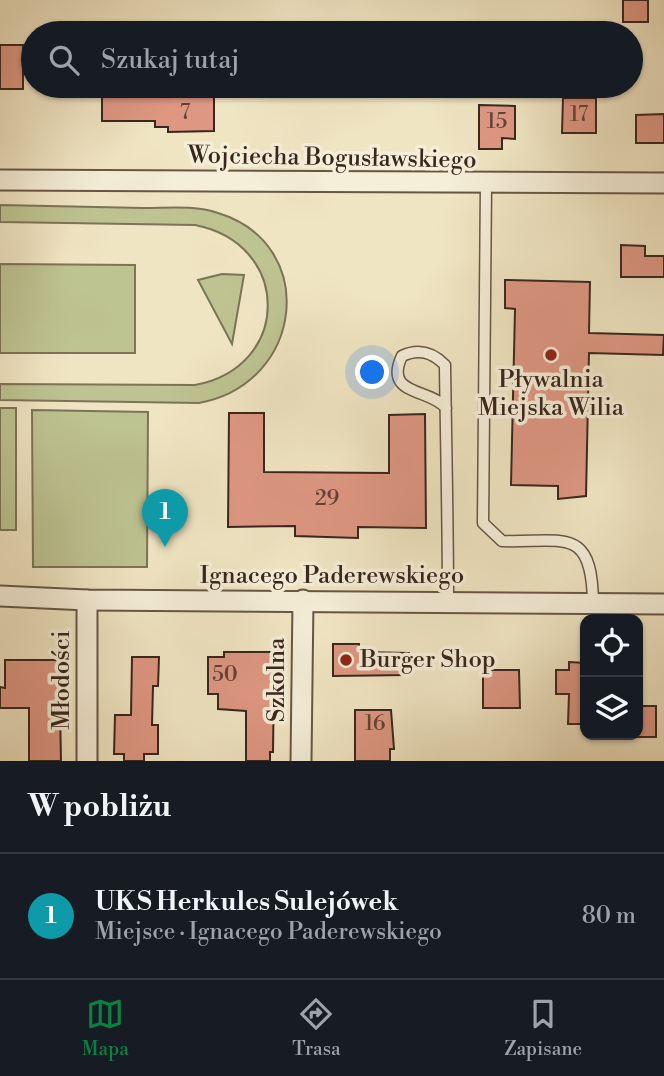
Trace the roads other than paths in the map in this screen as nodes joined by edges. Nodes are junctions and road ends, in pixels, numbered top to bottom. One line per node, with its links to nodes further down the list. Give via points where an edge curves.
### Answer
1 (0, 180): 3 (street, Wojciecha Bogusławskiego)
2 (664, 183): 3 (street, Wojciecha Bogusławskiego)
3 (486, 184): 9 (lane, via 483,523 502,541 557,540 578,545 593,572)
4 (446, 408): 4 (lane, via 445,365 421,351 402,356 398,369 404,387 436,397); 8 (lane)
5 (0, 596): 6 (street, Ignacego Paderewskiego)
6 (87, 600): 7 (street, Ignacego Paderewskiego); 11 (street, Młodości)
7 (303, 600): 8 (street, Ignacego Paderewskiego); 12 (street, Szkolna)
8 (448, 601): 9 (street, Ignacego Paderewskiego)
9 (593, 603): 10 (street, Ignacego Paderewskiego)
10 (664, 604)
11 (86, 761)
12 (301, 761)

